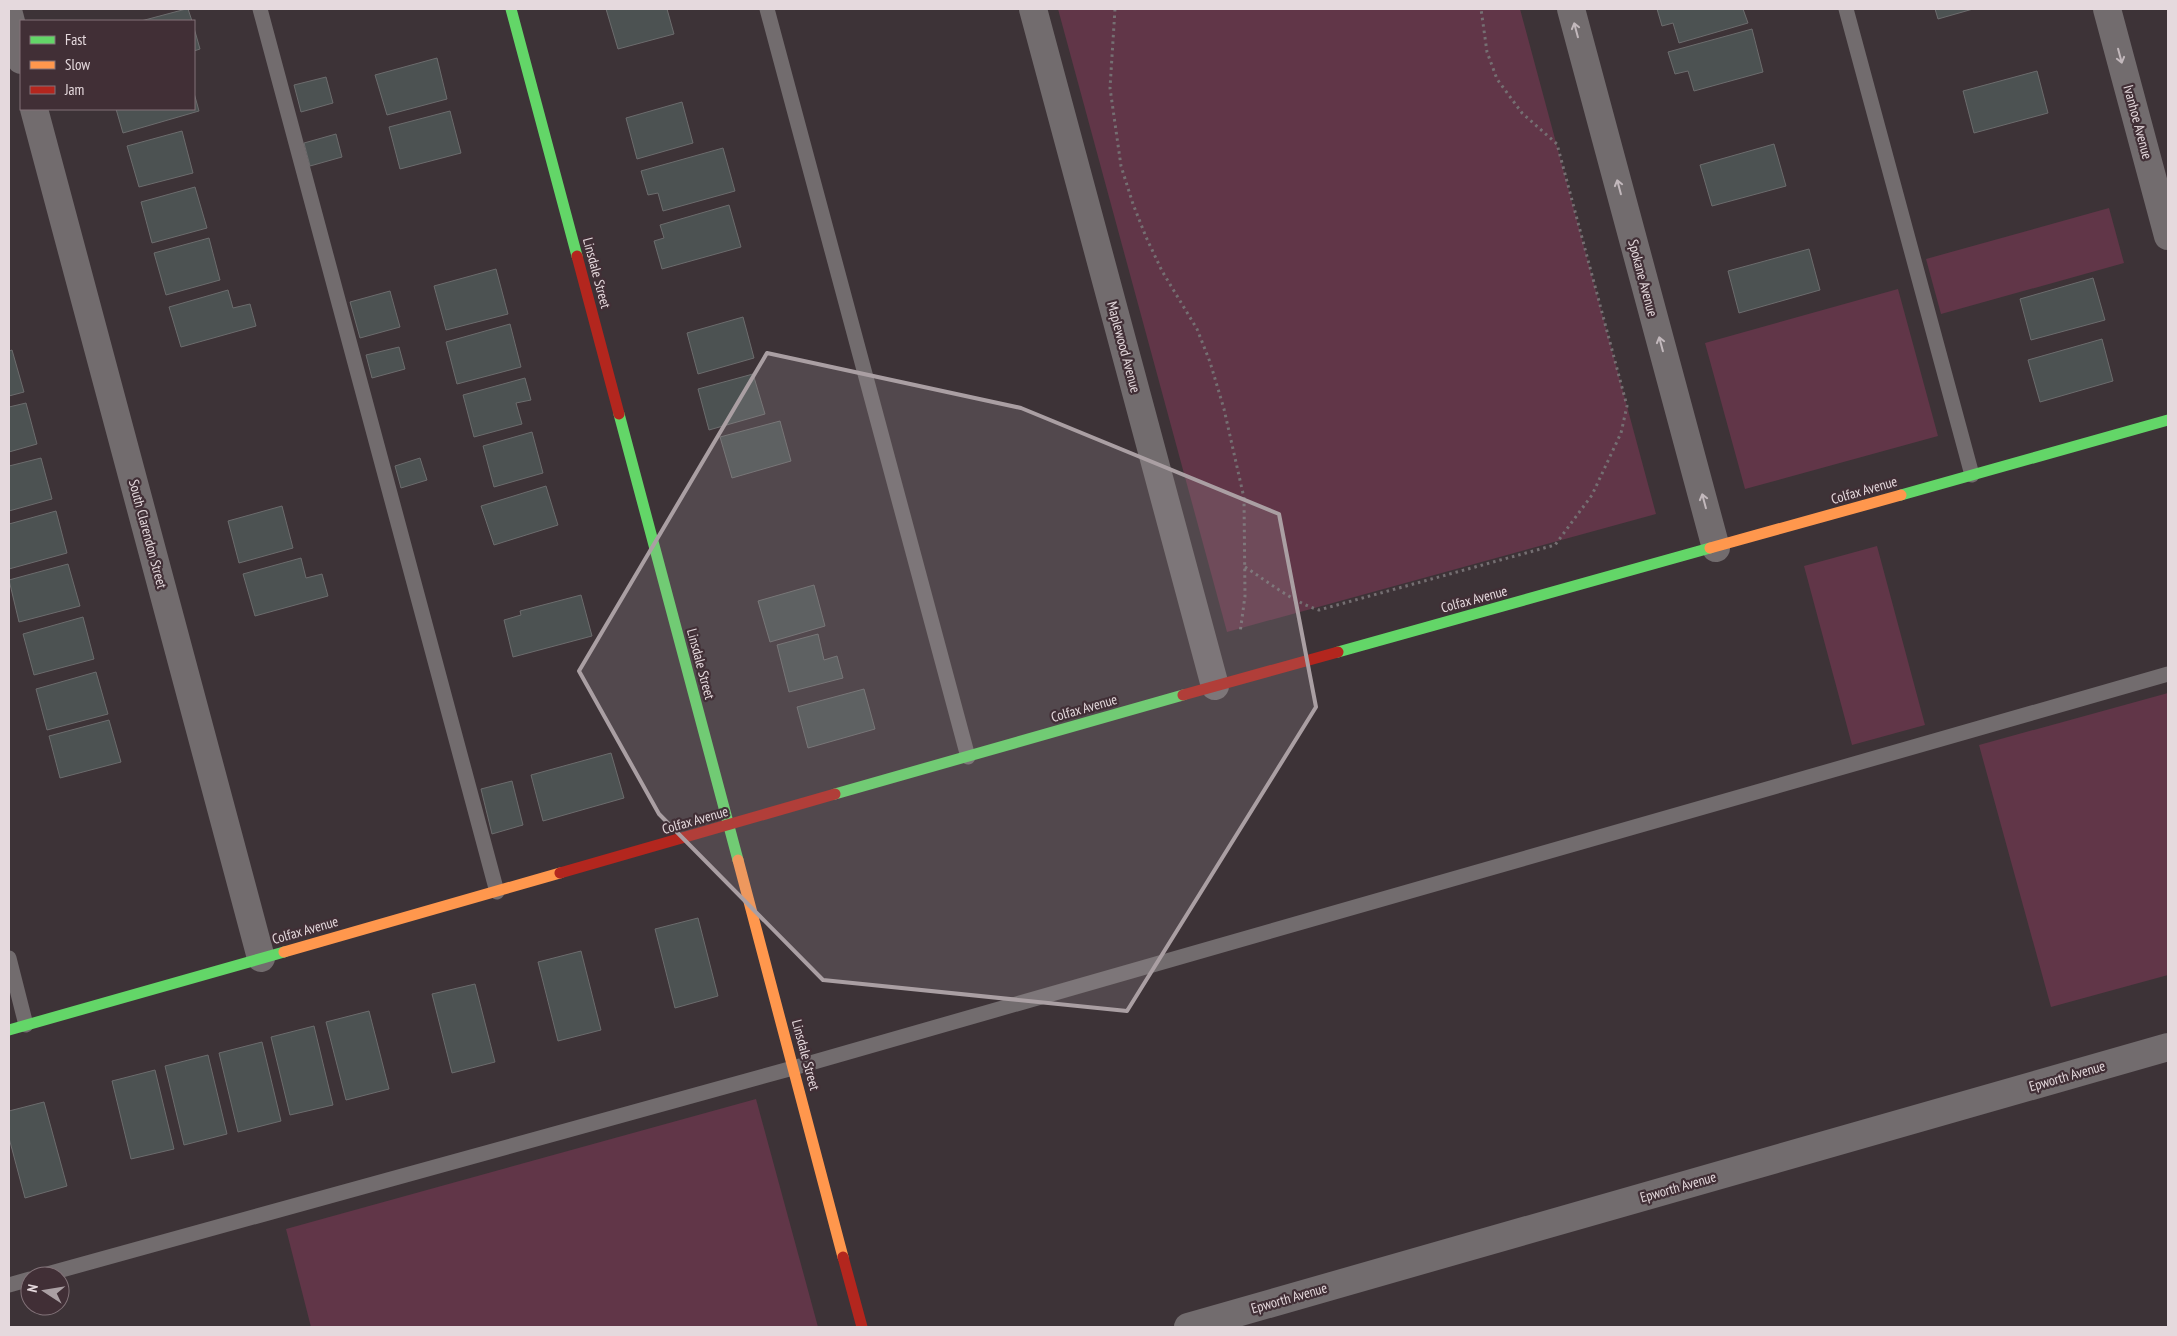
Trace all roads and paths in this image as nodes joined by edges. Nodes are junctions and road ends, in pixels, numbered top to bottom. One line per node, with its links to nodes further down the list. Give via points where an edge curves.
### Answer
1 (260, 9): 23 (lane)
2 (511, 9): 22 (street, Linsdale Street)
3 (767, 9): 21 (lane)
4 (1034, 9): 20 (street, Maplewood Avenue)
5 (1115, 9): 17 (path, via 1110,88 1122,166 1146,237 1197,329 1210,362 1244,498)
6 (1481, 9): 17 (path, via 1487,52 1498,79 1522,113 1557,144 1627,406 1621,433 1592,496 1555,545 1319,610 1286,596)
7 (1570, 9): 16 (street, Spokane Avenue, one-way to 7)
8 (1846, 9): 15 (lane)
9 (2107, 9): 13 (street, Ivanhoe Avenue, one-way to 13)
10 (9, 14): 11 (street)
11 (20, 56)
12 (34, 110): 25 (street, South Clarendon Street)
13 (2168, 236)
14 (2168, 420): 15 (street, Colfax Avenue)
15 (1972, 475): 16 (street, Colfax Avenue)
16 (1716, 548): 20 (street, Colfax Avenue)
17 (1245, 567): 18 (path)
18 (1240, 633)
19 (2168, 674): 29 (lane)
20 (1215, 686): 21 (street, Colfax Avenue)
21 (968, 757): 22 (street, Colfax Avenue)
22 (729, 826): 23 (street, Colfax Avenue); 29 (street, Linsdale Street)
23 (497, 892): 25 (street, Colfax Avenue)
24 (9, 958): 26 (lane)
25 (261, 958): 26 (street, Colfax Avenue)
26 (26, 1025): 27 (street, Colfax Avenue)
27 (9, 1030)
28 (2168, 1047): 32 (street, Epworth Avenue)
29 (793, 1068): 30 (lane); 31 (street, Linsdale Street)
30 (70, 1268)
31 (862, 1327)
32 (1188, 1327)

